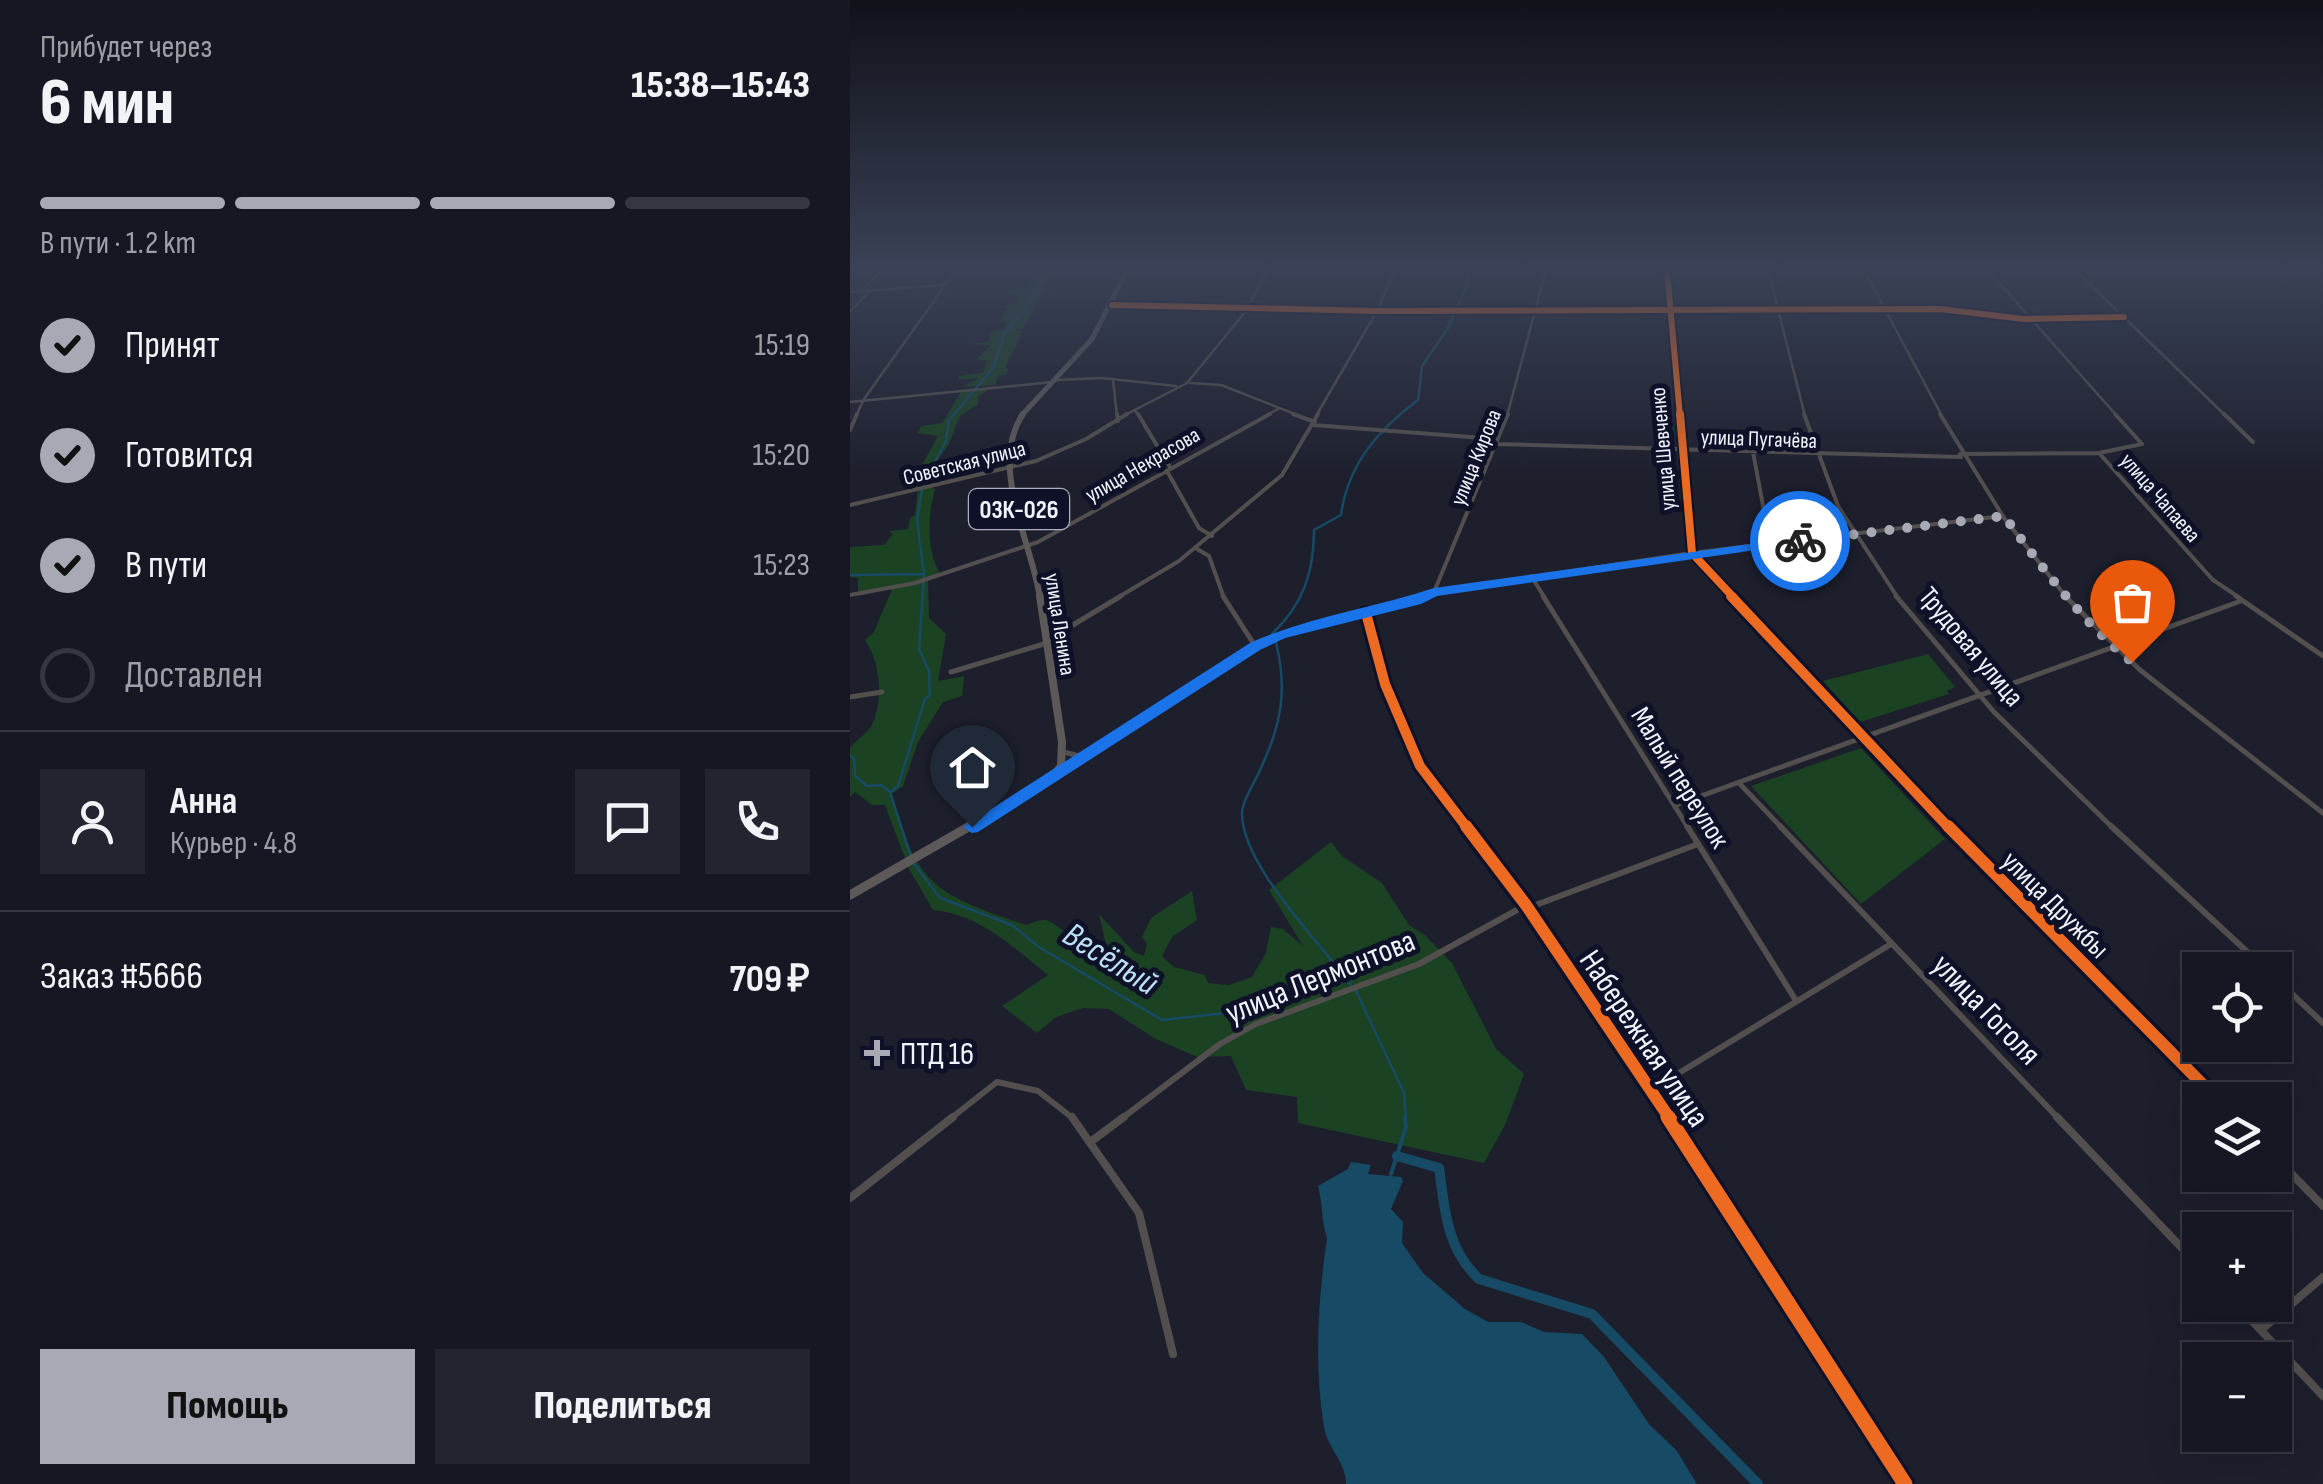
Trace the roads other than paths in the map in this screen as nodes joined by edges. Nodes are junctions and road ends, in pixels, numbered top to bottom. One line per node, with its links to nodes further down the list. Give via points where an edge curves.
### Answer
1 (906, 339): 15 (street)
2 (1092, 339): 12 (main road, улица Ленина / 03К-026)
3 (1222, 339): 13 (street)
4 (1362, 339): 20 (street)
5 (1528, 339): 22 (street, улица Кирова)
6 (1673, 339): 24 (street, улица Шевченко)
7 (1787, 339): 27 (street, Трудовая улица)
8 (1901, 339): 28 (street)
9 (2050, 339): 26 (street, улица Чапаева, via 2142,444)
10 (2147, 339): 23 (street)
11 (1113, 380): 12 (street); 14 (street); 19 (street)
12 (1054, 381): 15 (street); 29 (main road, улица Ленина / 03К-026, via 1015,424)
13 (1186, 382): 14 (street, Советская улица); 18 (street, улица Пугачёва, via 1221,385)
14 (1178, 386): 17 (street, Советская улица)
15 (864, 399): 16 (street); 21 (street)
16 (850, 402)
17 (1134, 410): 19 (street, Советская улица); 30 (street)
18 (1278, 410): 20 (street, улица Пугачёва); 30 (street, улица Некрасова)
19 (1118, 421): 29 (street, Советская улица)
20 (1314, 423): 22 (street, улица Пугачёва); 34 (street, via 1282,476)
21 (850, 430)
22 (1496, 442): 24 (street, улица Пугачёва); 40 (street, улица Кирова)
23 (2253, 442)
24 (1683, 451): 25 (street, улица Пугачёва); 38 (street, улица Шевченко)
25 (1753, 452): 27 (street, улица Пугачёва); 35 (street)
26 (2099, 453): 28 (street, улица Пугачёва); 42 (street, улица Чапаева, via 2184,552)
27 (1817, 454): 28 (street, улица Пугачёва); 33 (street, Трудовая улица)
28 (1961, 456): 32 (street)
29 (1011, 469): 31 (street, Советская улица); 36 (main road, улица Ленина / 03К-026)
30 (1169, 471): 34 (street, via 1199,528); 36 (street, улица Некрасова)
31 (850, 505)
32 (2004, 516): 33 (street); 46 (street)
33 (1854, 534): 35 (street); 51 (street, Трудовая улица)
34 (1212, 536): 37 (street)
35 (1770, 544): 38 (street)
36 (1029, 546): 41 (street, улица Некрасова, via 915,583); 44 (main road, улица Ленина / 03К-026)
37 (1196, 548): 44 (street); 45 (street, via 1209,556 1223,597)
38 (1692, 553): 39 (street); 52 (street)
39 (1531, 576): 40 (street); 57 (street, Малый переулок)
40 (1434, 592): 43 (street)
41 (850, 595)
42 (2240, 602): 46 (street); 47 (street, улица Чапаева)
43 (1366, 613): 45 (street); 61 (street, Набережная улица, via 1384,684 1412,752)
44 (1047, 642): 48 (street); 53 (main road, улица Ленина / 03К-026)
45 (1255, 646): 54 (street)
46 (2114, 647): 51 (street); 58 (street)
47 (2323, 656)
48 (951, 672)
49 (882, 692): 50 (street)
50 (850, 697)
51 (1979, 697): 52 (street); 63 (street, Трудовая улица)
52 (1862, 739): 56 (street); 67 (street, улица Дружбы)
53 (1063, 752): 54 (street); 55 (main road)
54 (1087, 756): 55 (street)
55 (1050, 780): 60 (main road)
56 (1740, 784): 57 (street); 62 (street, улица Гоголя)
57 (1676, 805): 59 (street, Малый переулок)
58 (2323, 814)
59 (1698, 844): 61 (street, улица Лермонтова); 65 (street, Малый переулок)
60 (850, 895)
61 (1527, 907): 68 (street, Набережная улица); 69 (street, улица Лермонтова, via 1419,964 1290,1009 1220,1044)
62 (1891, 944): 65 (street); 73 (street, улица Гоголя)
63 (2248, 952)
64 (2292, 994): 66 (street)
65 (1795, 999): 68 (street)
66 (2323, 1023)
67 (2200, 1082)
68 (1651, 1090): 79 (street, Набережная улица)
69 (1093, 1140): 71 (street, via 1048,1095 997,1082); 77 (street, via 1140,1216)
70 (2292, 1174): 72 (street)
71 (850, 1198)
72 (2323, 1206)
73 (2182, 1248)
74 (2323, 1277): 76 (street)
75 (2253, 1322): 76 (street)
76 (2261, 1330): 78 (street)
77 (1173, 1354)
78 (2323, 1396)
79 (1905, 1484)

